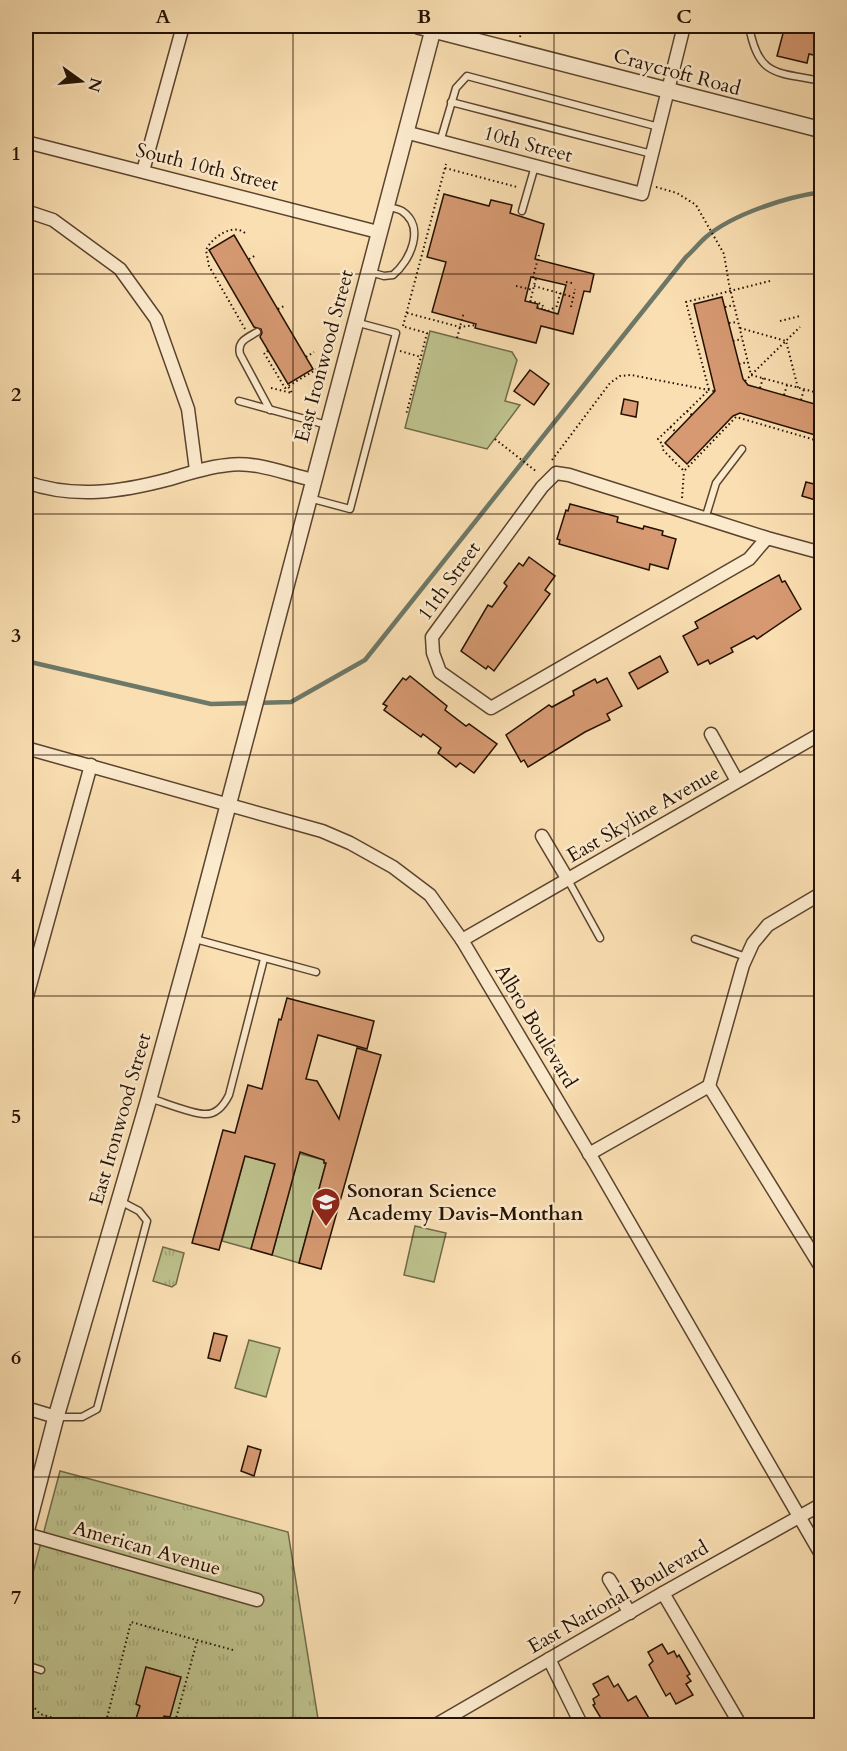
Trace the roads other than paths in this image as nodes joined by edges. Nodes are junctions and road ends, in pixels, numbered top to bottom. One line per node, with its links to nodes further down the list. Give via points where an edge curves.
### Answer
1 (183, 26): 15 (street)
2 (684, 26): 6 (street)
3 (749, 26): 5 (lane, via 761,62 773,71)
4 (428, 27): 6 (street, Craycroft Road); 10 (street, East Ironwood Street)
5 (822, 81)
6 (668, 92): 8 (street); 9 (street, Craycroft Road)
7 (452, 102): 8 (lane, via 456,88 467,76); 12 (lane); 13 (lane)
8 (660, 127): 13 (street)
9 (822, 130)
10 (405, 132): 12 (street, 10th Street); 16 (street, East Ironwood Street)
11 (26, 141): 15 (street, South 10th Street)
12 (440, 142): 14 (street, 10th Street)
13 (653, 154): 14 (street, 10th Street, via 643,189)
14 (535, 166): 17 (lane)
15 (143, 171): 19 (street, South 10th Street)
16 (385, 206): 19 (street, East Ironwood Street); 20 (lane, via 401,210 409,218 413,227 412,248 408,259 393,275)
17 (522, 211)
18 (26, 212): 27 (street, via 53,220 120,269 156,319 188,409)
19 (378, 232): 20 (street, East Ironwood Street)
20 (368, 272): 21 (street, East Ironwood Street)
21 (355, 322): 25 (street, East Ironwood Street); 30 (lane, via 396,333 350,509)
22 (257, 332): 24 (lane, via 238,347)
23 (239, 402): 24 (lane)
24 (270, 410): 25 (lane)
25 (328, 425): 28 (street, East Ironwood Street)
26 (742, 449): 31 (lane, via 716,483)
27 (196, 470): 28 (street, via 230,464 256,466); 29 (street, via 111,491 49,490)
28 (313, 480): 30 (street, East Ironwood Street)
29 (26, 482)
30 (308, 498): 39 (street, East Ironwood Street)
31 (705, 519): 32 (street, 11th Street); 32 (street, 11th Street, via 556,473 432,637 440,672 491,708 749,560)
32 (767, 538): 33 (street, 11th Street)
33 (822, 553)
34 (822, 733): 38 (street, East Skyline Avenue)
35 (711, 734): 38 (street, East Skyline Avenue)
36 (26, 748): 37 (street, Albro Boulevard)
37 (91, 765): 39 (street, Albro Boulevard); 50 (street)
38 (737, 782): 41 (street, East Skyline Avenue)
39 (227, 803): 43 (street, East Ironwood Street); 46 (street, Albro Boulevard, via 322,831 393,867 430,896)
40 (542, 836): 41 (street, East Skyline Avenue)
41 (568, 880): 44 (lane); 46 (street, East Skyline Avenue)
42 (822, 893): 47 (street, via 768,925)
43 (193, 938): 48 (lane); 52 (street, East Ironwood Street)
44 (600, 938)
45 (695, 939): 47 (lane)
46 (462, 940): 53 (street, Albro Boulevard)
47 (746, 957): 51 (street)
48 (264, 959): 49 (lane); 52 (lane, via 224,1105 205,1114)
49 (316, 972)
50 (26, 1000)
51 (709, 1086): 53 (street); 55 (street)
52 (149, 1098): 54 (street, East Ironwood Street)
53 (589, 1154): 59 (street, Albro Boulevard)
54 (119, 1200): 57 (street, East Ironwood Street); 57 (lane, via 140,1211 147,1221 97,1409 82,1417)
55 (822, 1269)
56 (26, 1408): 57 (street)
57 (56, 1417): 60 (street, East Ironwood Street)
58 (822, 1504): 59 (street, East National Boulevard)
59 (799, 1516): 61 (street, Albro Boulevard); 63 (street, East National Boulevard)
60 (26, 1533): 64 (street, American Avenue)
61 (822, 1556)
62 (609, 1579): 65 (street)
63 (663, 1593): 65 (street, East National Boulevard); 71 (street)
64 (257, 1600)
65 (630, 1613): 66 (street, East National Boulevard)
66 (549, 1659): 69 (street, East National Boulevard); 70 (street)
67 (26, 1665): 68 (lane)
68 (41, 1670)
69 (434, 1725)
70 (582, 1725)
71 (741, 1725)

